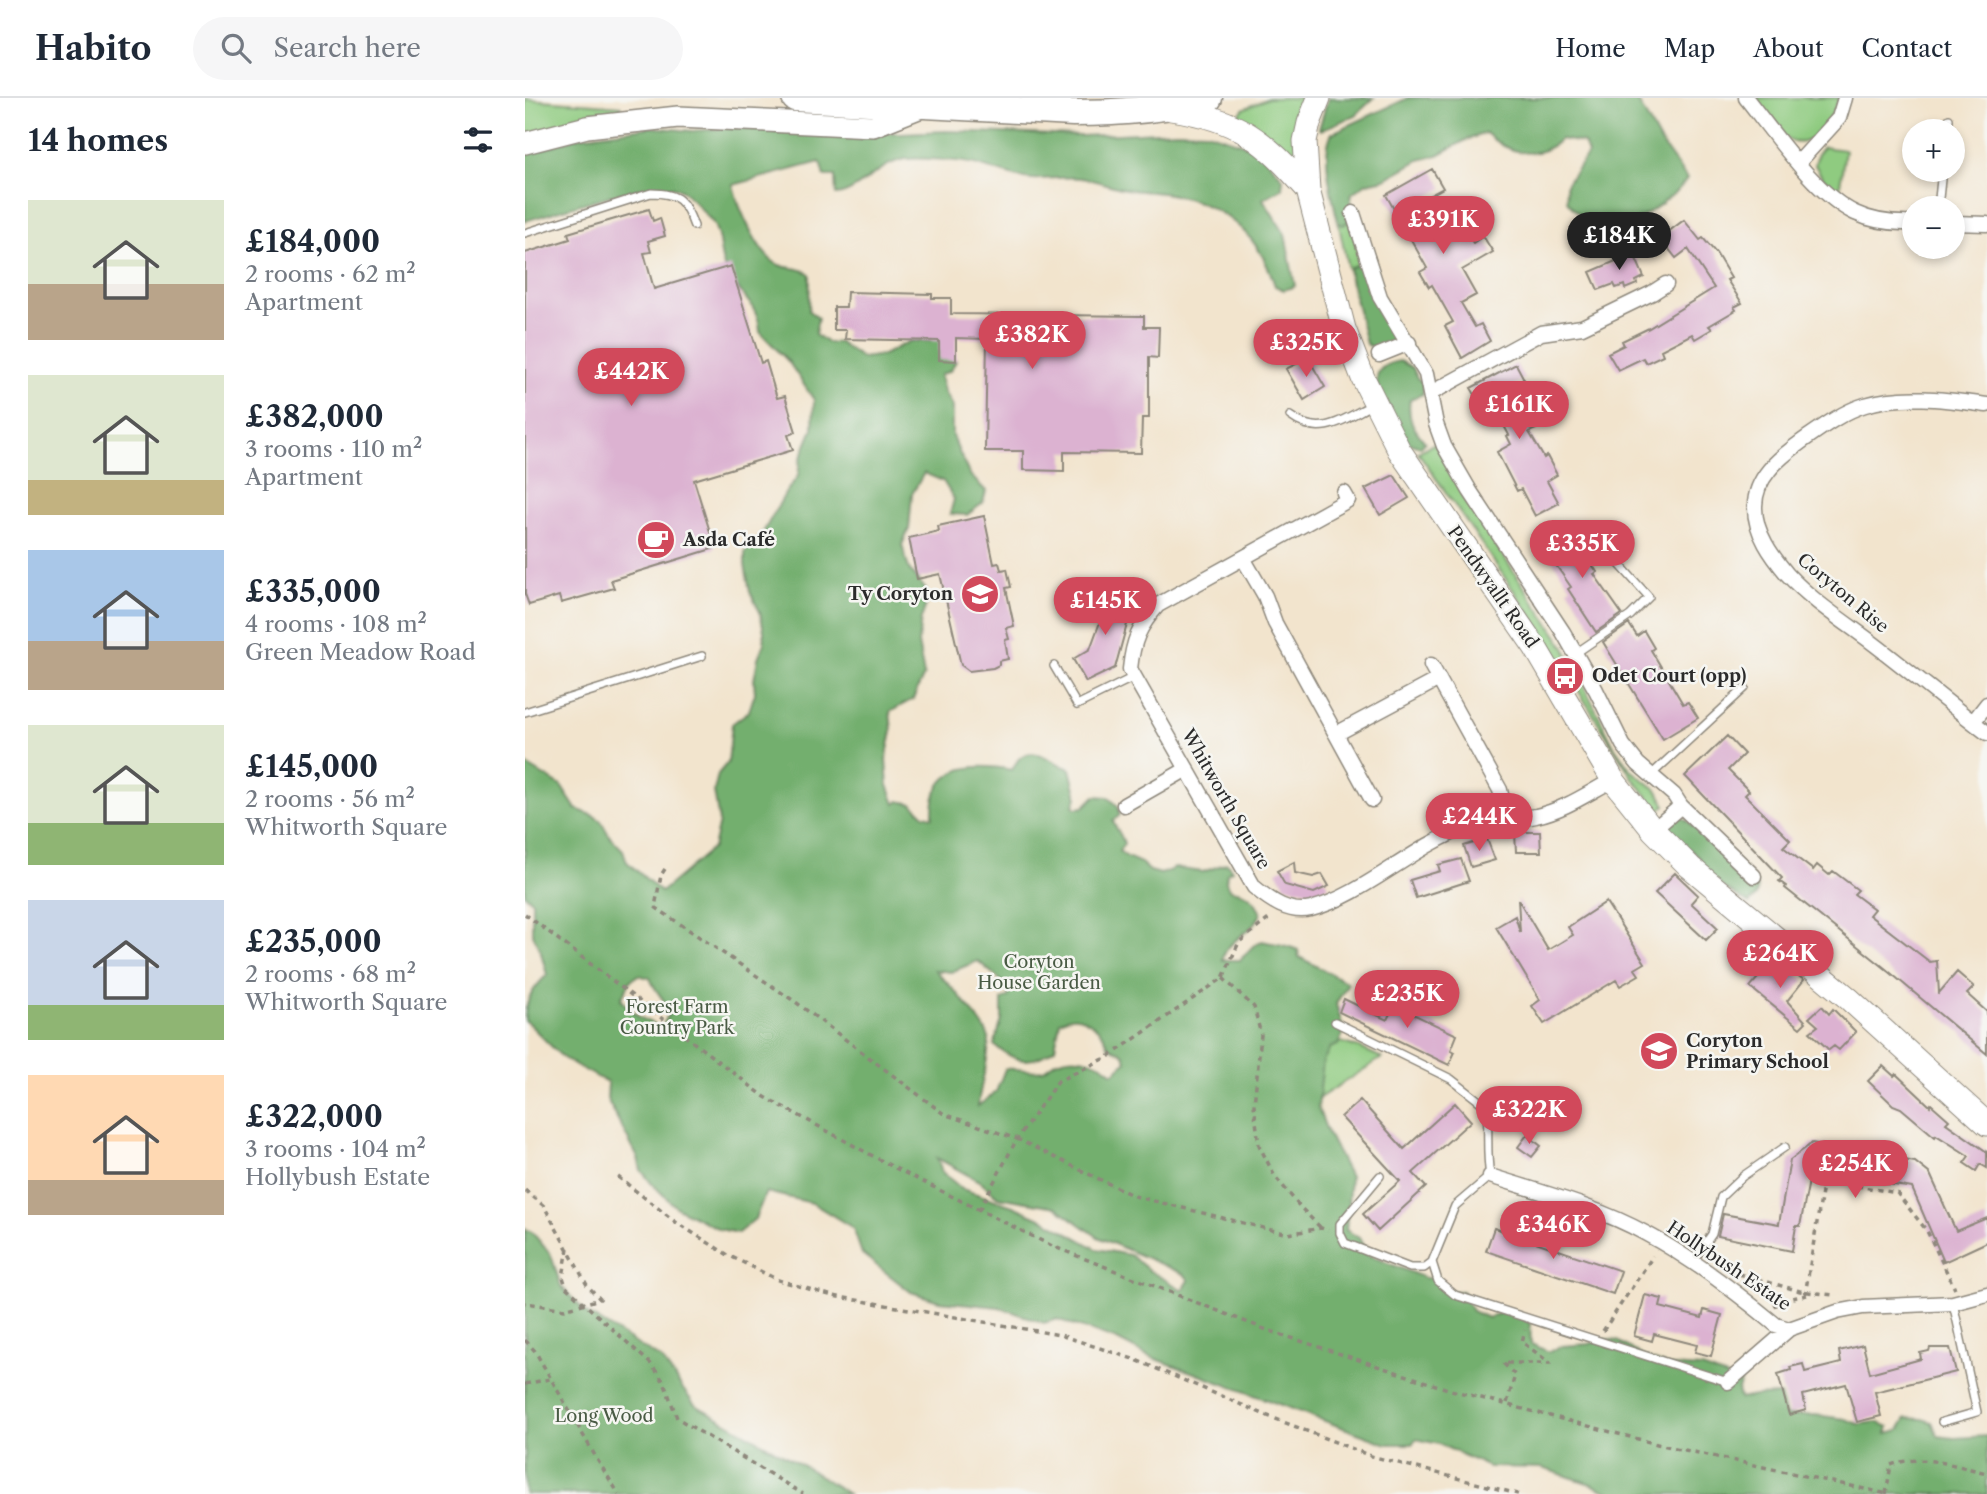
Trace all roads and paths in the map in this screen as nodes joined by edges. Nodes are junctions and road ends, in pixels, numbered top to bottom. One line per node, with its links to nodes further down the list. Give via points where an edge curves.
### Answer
1 (795, 98): 6 (highway)
2 (1209, 98): 7 (highway)
3 (1319, 98): 10 (main road, Pendwyallt Road, via 1305,141)
4 (1746, 98): 9 (street)
5 (1845, 98): 9 (street, via 1839,118)
6 (926, 105): 7 (highway, via 1073,113); 8 (street, via 873,126 667,118 587,127)
7 (1162, 108): 10 (main road, Pendwyallt Road, via 1213,117 1239,129 1269,148)
8 (525, 143)
9 (1798, 163): 12 (street, via 1855,213)
10 (1308, 190): 21 (main road, Pendwyallt Road, via 1344,329)
11 (1353, 213): 18 (street, via 1380,297)
12 (1902, 223)
13 (1965, 223): 14 (street)
14 (1987, 224)
15 (694, 226): 16 (lane, via 680,199 651,193)
16 (525, 233)
17 (1666, 284): 20 (street, via 1582,327 1541,333)
18 (1409, 343): 19 (street); 20 (street)
19 (1379, 355)
20 (1431, 393): 27 (street, via 1444,446)
21 (1374, 404): 23 (lane, via 1324,428); 41 (main road, Pendwyallt Road, via 1418,480 1535,647)
22 (1987, 405): 36 (street, Coryton Rise, via 1907,400 1866,404 1848,412 1775,464 1762,478 1755,509 1764,540 1788,575)
23 (1290, 416)
24 (1344, 493): 26 (street, Whitworth Square, via 1347,500)
25 (1591, 534): 27 (lane, via 1649,597 1630,616)
26 (1244, 558): 31 (street, Whitworth Square, via 1158,606 1140,626 1130,669); 38 (street)
27 (1576, 653): 40 (street, via 1623,745)
28 (702, 656): 35 (lane)
29 (1431, 664): 32 (street)
30 (1054, 666): 31 (lane, via 1077,705)
31 (1135, 677): 39 (street, Whitworth Square)
32 (1439, 679): 38 (street); 45 (street, via 1500,790)
33 (1745, 688): 40 (lane)
34 (1987, 704): 36 (street)
35 (525, 712)
36 (1973, 722): 37 (street, Coryton Rise)
37 (1987, 733)
38 (1336, 734): 42 (street)
39 (1187, 769): 43 (street); 49 (street, Whitworth Square, via 1254,887)
40 (1651, 775): 44 (street)
41 (1613, 780): 45 (street, via 1560,809); 46 (main road, Pendwyallt Road)
42 (1372, 800)
43 (1124, 805)
44 (1681, 806): 46 (street); 48 (street)
45 (1507, 821): 49 (street, via 1469,827 1445,837 1339,898 1310,909)
46 (1653, 830): 53 (main road, Pendwyallt Road)
47 (665, 869): 54 (path, via 655,907 797,1003 944,1114)
48 (1754, 876)
49 (1284, 907): 51 (path, via 1239,942)
50 (525, 914): 60 (path, via 765,1097)
51 (1223, 978): 54 (path, via 1108,1058 1058,1081); 61 (path, via 1254,1007 1261,1035 1254,1105 1259,1145 1274,1175)
52 (1335, 1022): 57 (lane, via 1451,1079 1482,1101 1487,1107)
53 (1987, 1124)
54 (1017, 1139): 60 (path); 61 (path, via 1134,1196 1288,1234)
55 (1785, 1147): 65 (lane, via 1721,1196 1711,1234)
56 (1380, 1176): 62 (lane, via 1340,1224)
57 (1490, 1176): 63 (street, Hollybush Estate, via 1572,1203); 66 (lane, via 1455,1206)
58 (618, 1177): 88 (path, via 677,1223 778,1280 833,1296 1060,1335 1136,1360 1371,1456)
59 (525, 1190): 64 (path, via 544,1206)
60 (979, 1210): 85 (path, via 1052,1246 1268,1330 1451,1390 1657,1444)
61 (1321, 1228): 62 (path)
62 (1340, 1233): 66 (lane, via 1345,1243 1411,1268 1424,1268)
63 (1662, 1242): 65 (street, Hollybush Estate); 77 (path)
64 (568, 1248): 73 (path, via 563,1277 566,1287); 73 (path, via 587,1285 600,1299)
65 (1693, 1261): 67 (street, Hollybush Estate)
66 (1432, 1262): 75 (lane, via 1438,1281 1455,1295)
67 (1710, 1274): 68 (path, via 1721,1269); 74 (street, Hollybush Estate)
68 (1806, 1294): 70 (path); 71 (path, via 1824,1180 1897,1193 1927,1231); 74 (path)
69 (1987, 1294): 71 (street, Hollybush Estate)
70 (1840, 1295)
71 (1957, 1302): 76 (street, Hollybush Estate, via 1863,1307); 83 (lane, via 1977,1412)
72 (525, 1303): 73 (path, via 565,1309)
73 (584, 1304): 87 (path, via 651,1364 664,1382 677,1418)
74 (1762, 1312): 76 (street, Hollybush Estate, via 1776,1325)
75 (1528, 1317): 77 (lane); 82 (path, via 1522,1342 1550,1363 1503,1363 1515,1375)
76 (1789, 1329): 80 (street, Hollybush Estate)
77 (1597, 1339): 80 (lane)
78 (525, 1340): 79 (path)
79 (550, 1379): 81 (path); 86 (path)
80 (1728, 1382)
81 (525, 1384)
82 (1507, 1403)
83 (1942, 1422)
84 (1987, 1473): 89 (path, bridge, via 1906,1460 1891,1465)
85 (1877, 1493): 89 (path)
86 (619, 1494)
87 (803, 1494)
88 (1518, 1494)
89 (1887, 1494)

